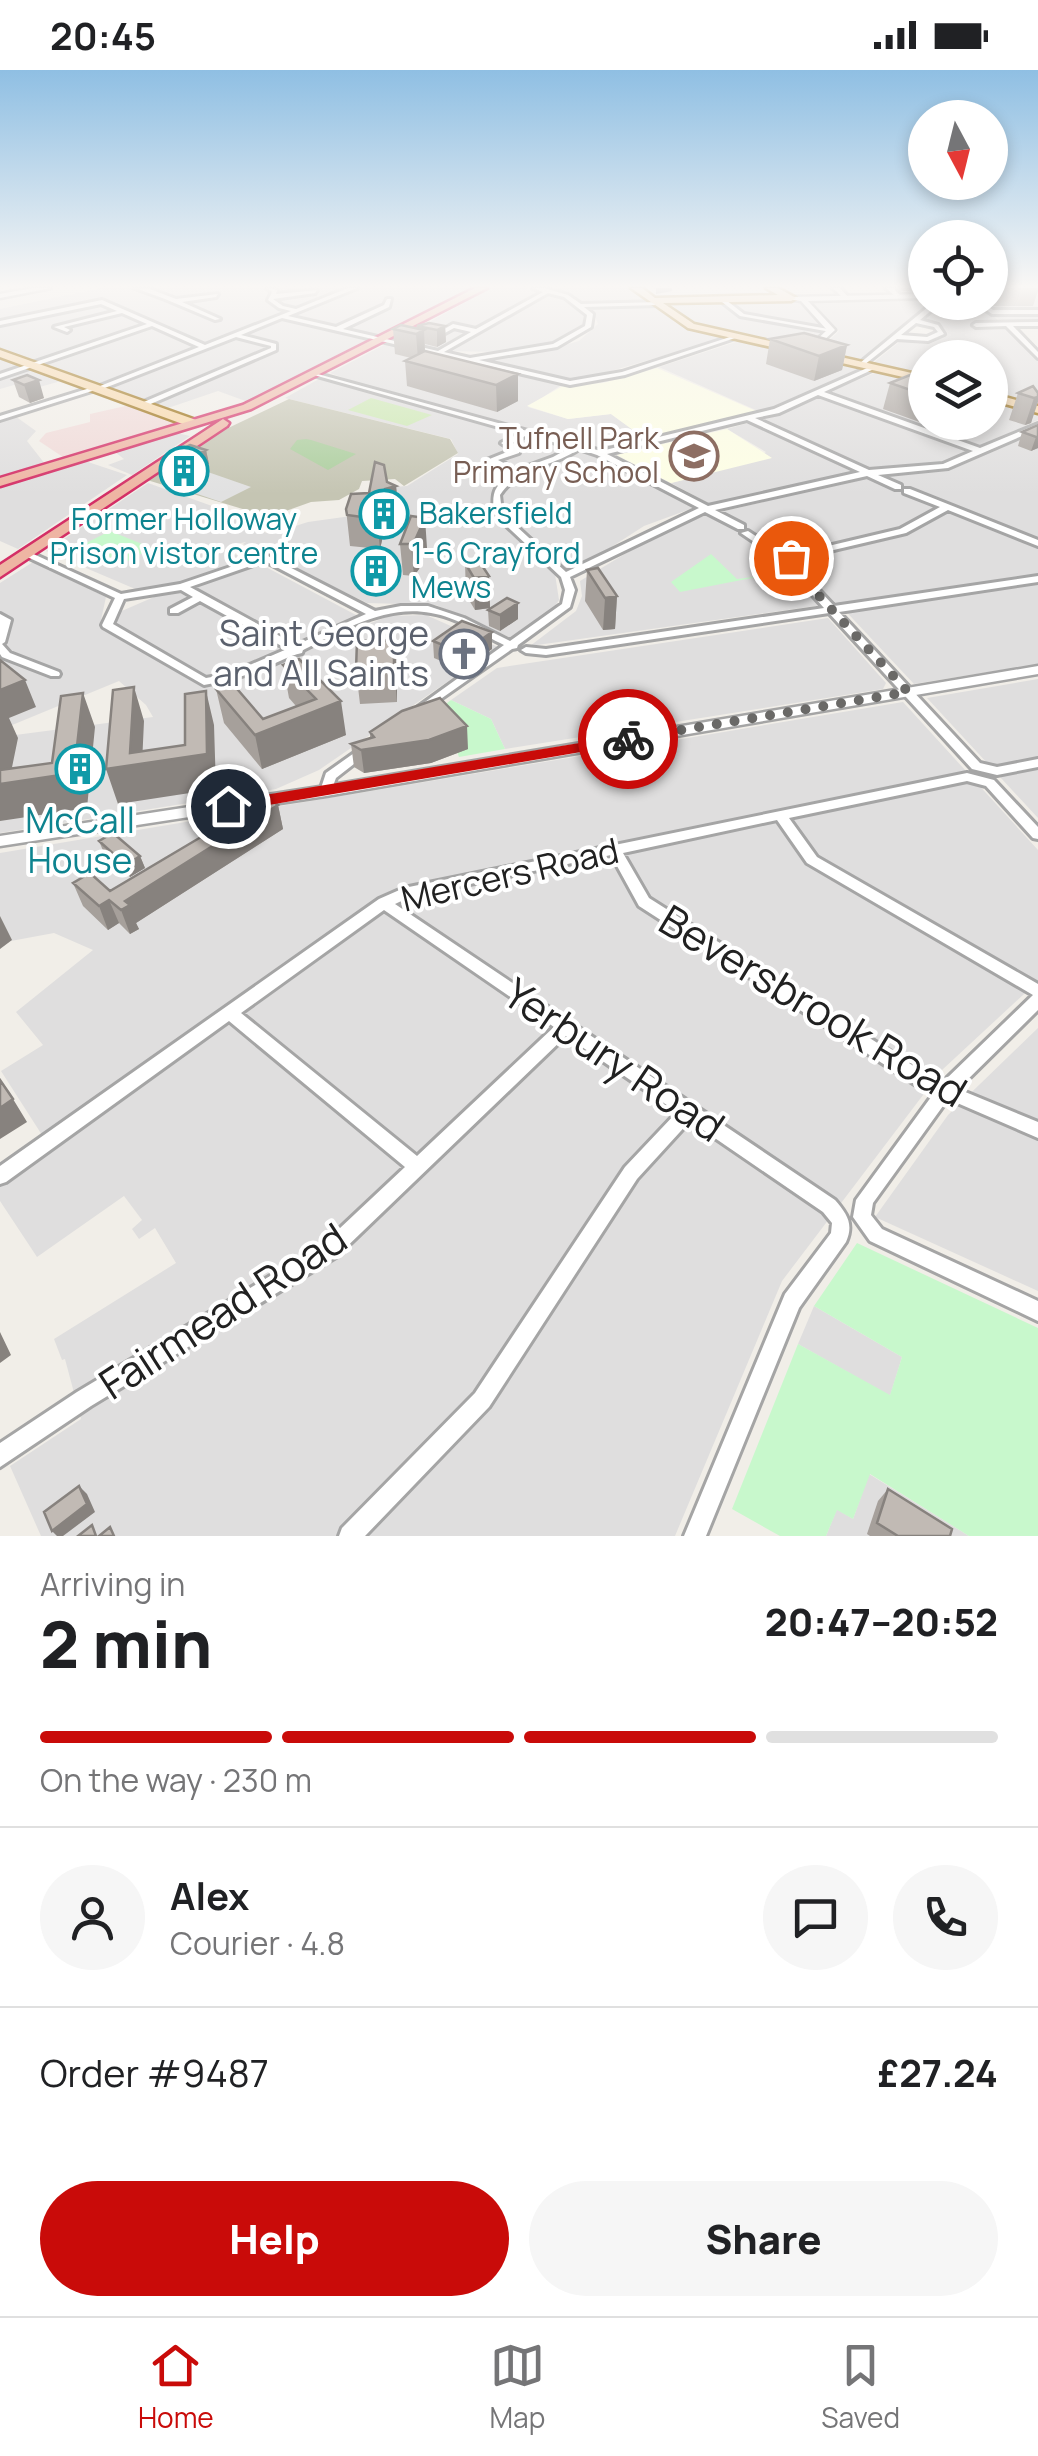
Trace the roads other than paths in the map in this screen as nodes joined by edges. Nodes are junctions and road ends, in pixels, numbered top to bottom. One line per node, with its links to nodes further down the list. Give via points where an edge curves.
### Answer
1 (10, 356): 12 (main road)
2 (59, 356): 12 (street)
3 (180, 356): 17 (street)
4 (259, 356): 20 (street)
5 (350, 356): 14 (highway)
6 (454, 356): 11 (street)
7 (495, 356): 11 (street)
8 (670, 356): 11 (street, via 585,382)
9 (831, 356): 13 (main road)
10 (878, 356): 13 (street)
11 (471, 360)
12 (34, 365): 16 (street); 17 (main road)
13 (868, 366): 15 (main road); 18 (street)
14 (316, 374): 21 (highway); 28 (street)
15 (908, 375)
16 (0, 376)
17 (94, 389): 20 (main road); 23 (street)
18 (819, 393): 24 (street); 30 (street)
19 (1008, 401): 22 (main road)
20 (144, 404): 25 (main road)
21 (247, 407): 25 (highway); 27 (highway)
22 (1038, 410)
23 (0, 418)
24 (748, 418): 31 (street); 33 (street)
25 (192, 424): 27 (highway); 34 (highway)
26 (1037, 427): 30 (street)
27 (206, 431): 38 (highway)
28 (526, 432): 29 (street); 32 (street, via 505,443 516,451 491,460)
29 (577, 447): 31 (street); 32 (street)
30 (981, 451): 33 (street, via 945,466)
31 (600, 453): 36 (street)
32 (516, 473): 41 (street, via 496,495 498,514)
33 (868, 473): 35 (street); 36 (street)
34 (0, 482)
35 (944, 508): 37 (street); 39 (street, via 907,530)
36 (708, 509): 39 (street); 41 (street)
37 (1038, 543)
38 (26, 554): 40 (highway); 44 (street)
39 (785, 559): 46 (street)
40 (0, 572)
41 (566, 576): 51 (street, via 567,605)
42 (1038, 579): 46 (street)
43 (182, 587): 44 (street); 45 (street); 48 (street, via 266,558)
44 (120, 597): 53 (street, via 106,624 198,680 213,681)
45 (201, 598): 47 (street); 53 (street)
46 (832, 610): 52 (street); 56 (street)
47 (174, 611)
48 (374, 614): 51 (street, via 432,610); 53 (street)
49 (0, 617): 50 (street, via 6,620)
50 (0, 645): 55 (street, via 6,655)
51 (513, 646): 57 (street)
52 (526, 650)
53 (298, 651)
54 (1038, 670): 56 (street)
55 (54, 674)
56 (908, 692): 60 (street); 61 (street)
57 (414, 714)
58 (368, 746): 61 (street, via 330,776)
59 (1038, 763): 60 (street, Mercers Road)
60 (981, 773): 62 (street, Mercers Road); 63 (street)
61 (326, 791): 64 (street)
62 (781, 816): 65 (street, Mercers Road); 67 (street, via 812,860)
63 (1038, 835)
64 (0, 841)
65 (615, 850): 66 (street, Mercers Road, via 409,892); 71 (street, Beversbrook Road, via 644,902)
66 (384, 903): 69 (street, Mercers Road); 70 (street, Yerbury Road)
67 (1038, 992)
68 (1038, 1000): 71 (street)
69 (230, 1014): 74 (street); 75 (street, Mercers Road)
70 (565, 1027): 72 (street, Yerbury Road); 74 (street, Fairmead Road)
71 (944, 1092): 73 (street, Beversbrook Road); 76 (street)
72 (689, 1110): 76 (street, Yerbury Road); 79 (street, via 631,1174 482,1400)
73 (1038, 1130)
74 (418, 1167): 78 (street, Fairmead Road, via 329,1250)
75 (0, 1176)
76 (852, 1219): 77 (street, Yerbury Road); 80 (street, via 792,1301)
77 (1038, 1311)
78 (0, 1456)
79 (350, 1536)
80 (695, 1536)

